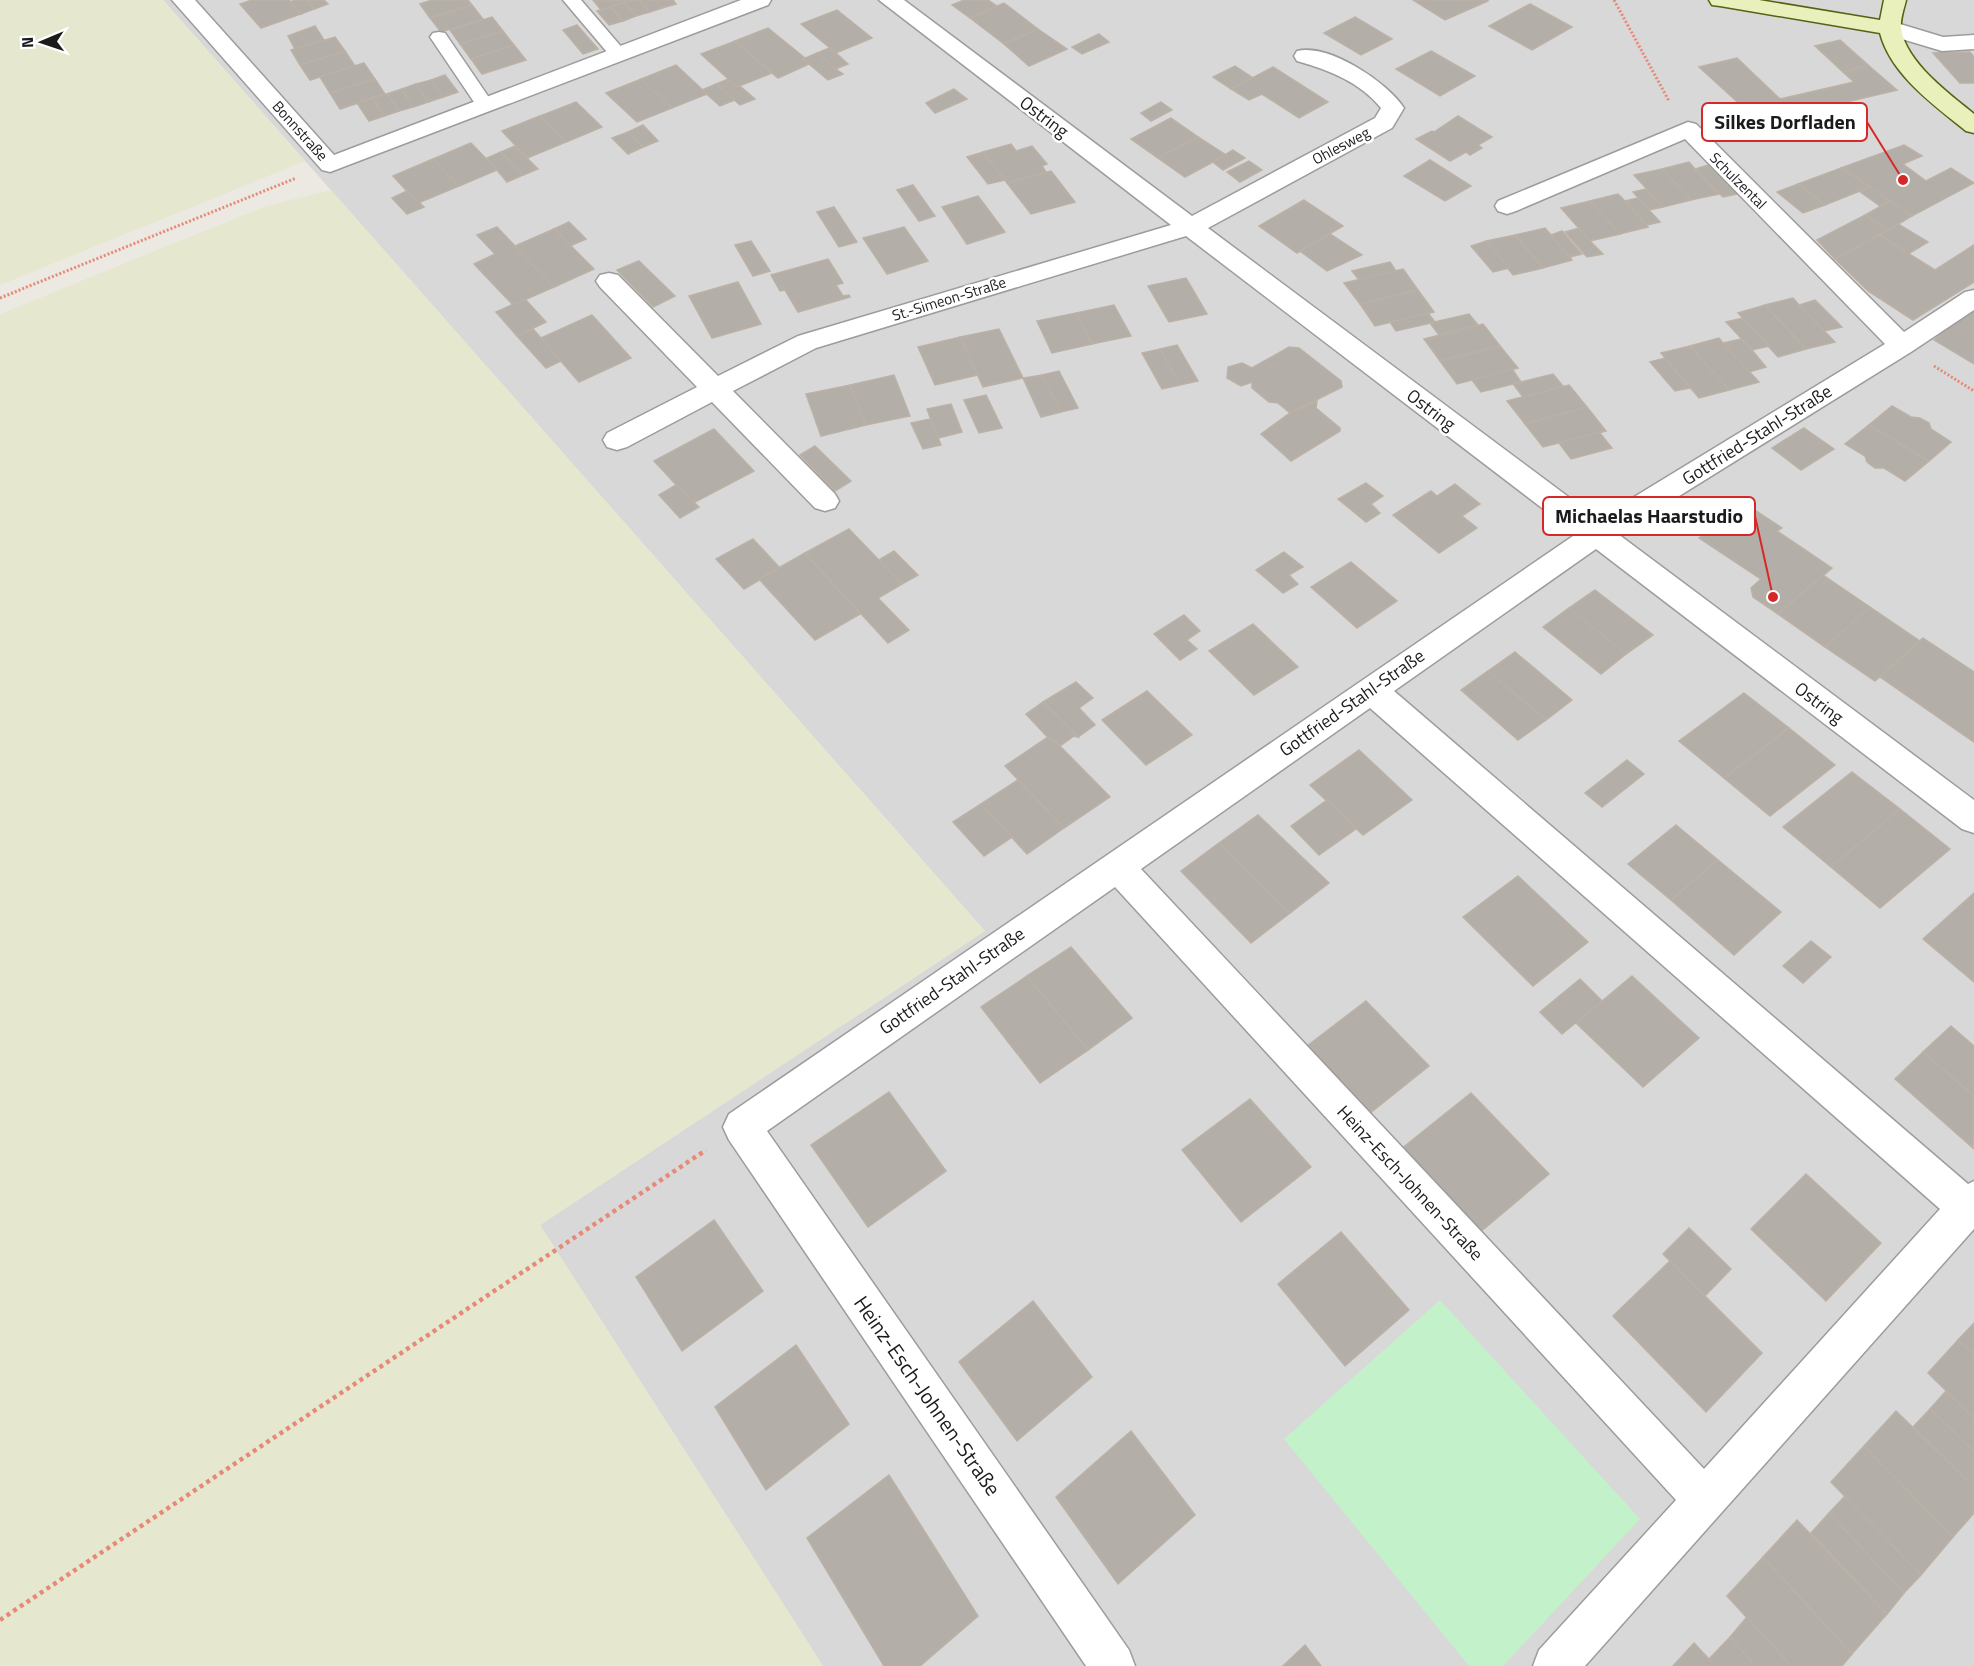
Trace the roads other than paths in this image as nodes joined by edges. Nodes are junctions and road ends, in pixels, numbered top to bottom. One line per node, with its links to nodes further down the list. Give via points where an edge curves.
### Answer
1 (183, 0): 12 (street, Bonnstraße, via 330,165)
2 (572, 0): 10 (lane)
3 (890, 0): 15 (street, Ostring)
4 (1720, 0): 7 (main road)
5 (1895, 0): 7 (main road)
6 (747, 2): 10 (street, Bonnstraße)
7 (1890, 28): 9 (street, via 1942,44); 13 (main road, via 1913,73)
8 (439, 37): 12 (lane)
9 (1974, 42)
10 (618, 54): 12 (street, Bonnstraße)
11 (1305, 56): 15 (street, Ohlesweg, via 1336,65 1382,92 1393,108 1384,123)
12 (485, 105)
13 (1974, 126)
14 (1507, 206): 18 (street, Schulzental, via 1688,129)
15 (1190, 227): 19 (street, St.-Simeon-Straße, via 807,342); 22 (street, Ostring)
16 (609, 281): 19 (street)
17 (1974, 298): 18 (street, Gottfried-Stahl-Straße)
18 (1902, 346): 22 (street, Gottfried-Stahl-Straße)
19 (715, 388): 20 (street, St.-Simeon-Straße); 21 (street)
20 (617, 440)
21 (825, 501)
22 (1595, 535): 23 (street, Gottfried-Stahl-Straße); 24 (street, Ostring)
23 (1371, 690): 25 (street, Gottfried-Stahl-Straße); 27 (street)
24 (1974, 819)
25 (1117, 866): 26 (street, Gottfried-Stahl-Straße); 28 (street, Heinz-Esch-Johnen-Straße)
26 (742, 1127): 29 (street, Heinz-Esch-Johnen-Straße)
27 (1971, 1204): 28 (street)
28 (1704, 1500): 30 (street)
29 (1113, 1666)
30 (1555, 1666)

